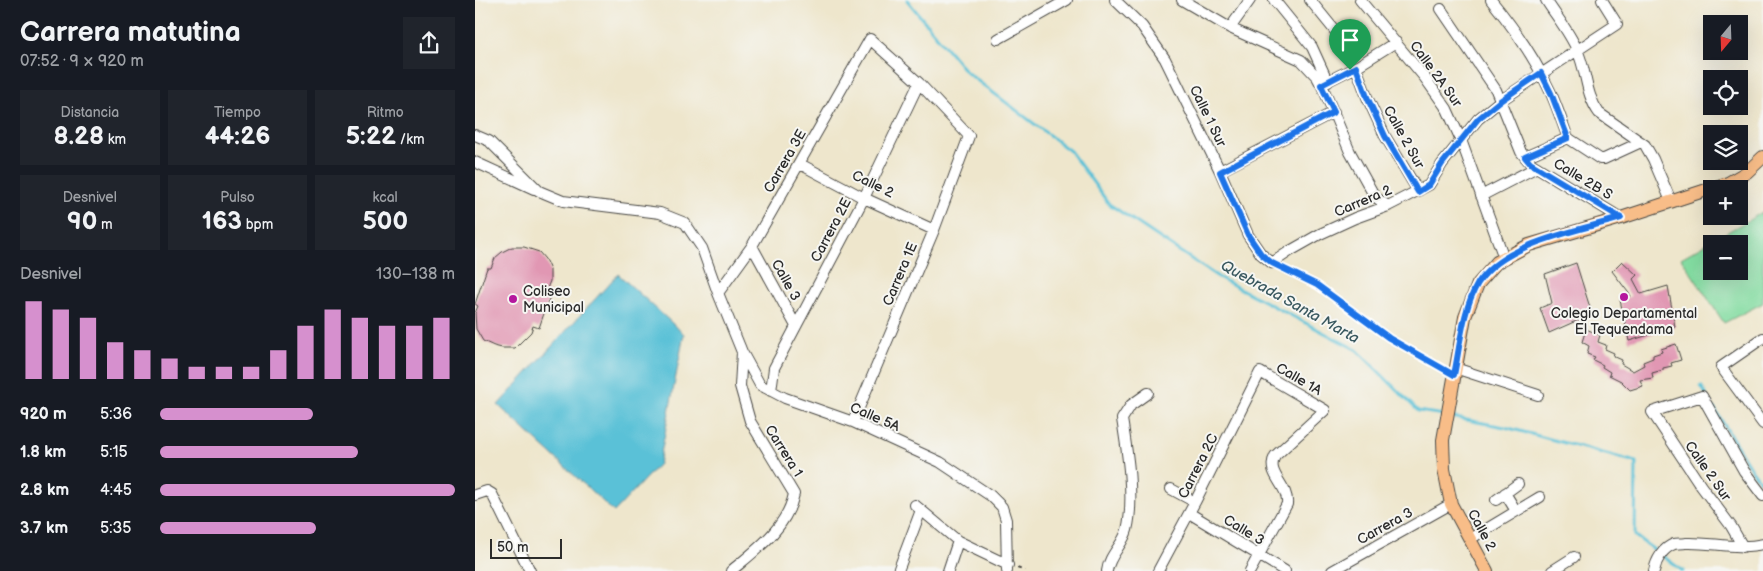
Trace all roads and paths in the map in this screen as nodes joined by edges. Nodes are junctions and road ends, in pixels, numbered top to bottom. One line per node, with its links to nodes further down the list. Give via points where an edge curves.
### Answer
1 (1067, 0): 15 (street)
2 (1115, 0): 33 (street, Calle 1 Sur, via 1148,32 1165,59)
3 (1182, 0): 11 (street)
4 (1250, 0): 13 (street)
5 (1274, 0): 21 (street, via 1312,47)
6 (1310, 0): 14 (street)
7 (1360, 0): 16 (street, Calle 2A Sur)
8 (1491, 0): 19 (street)
9 (1546, 0): 17 (street)
10 (1602, 0): 17 (street, Carrera 2, via 1617,24)
11 (1194, 3): 13 (street)
12 (1441, 9): 22 (street, Calle 2B S, via 1496,90)
13 (1230, 28): 21 (street, via 1301,60)
14 (1335, 32)
15 (998, 39)
16 (1396, 42): 18 (street); 26 (street, Calle 2A Sur, via 1447,109)
17 (1577, 50): 19 (street, Carrera 2); 27 (street, via 1594,106 1599,113)
18 (1356, 67): 21 (street); 35 (street, Calle 2 Sur, via 1385,136)
19 (1541, 73): 22 (street, Carrera 2); 25 (street)
20 (919, 83): 31 (street, Carrera 3E, via 870,39); 37 (street, Carrera 2E); 41 (street, Carrera 1E, via 969,136)
21 (1324, 84): 23 (street)
22 (1500, 101): 26 (street, Carrera 2, via 1478,119); 29 (street, Calle 2B S)
23 (1334, 112): 33 (street); 39 (street, via 1365,180 1375,197)
24 (475, 135): 34 (street, via 489,141)
25 (1568, 138): 27 (street, via 1601,159); 29 (street)
26 (1461, 140): 35 (street, Carrera 2, via 1429,185); 36 (street, Calle 2A Sur)
27 (1641, 142): 38 (street, via 1653,159)
28 (1763, 156): 38 (main road, Calle 2, via 1747,172 1728,183)
29 (1525, 157): 32 (street, Calle 2B S)
30 (475, 162): 34 (street, Calle 5A)
31 (800, 164): 37 (street, Calle 2); 42 (street, Carrera 3E)
32 (1537, 167): 36 (street); 40 (street, Calle 2B S)
33 (1220, 172): 44 (street, Calle 1 Sur, via 1248,235)
34 (539, 191): 45 (street, Calle 5A, via 563,201 660,213 685,223 702,248)
35 (1418, 192): 39 (street, Carrera 2)
36 (1481, 196): 43 (street, Calle 2A Sur)
37 (864, 198): 41 (street, Calle 2); 46 (street, Carrera 2E)
38 (1671, 201): 40 (main road, Calle 2)
39 (1388, 206): 44 (street, Carrera 2, via 1320,234)
40 (1621, 218): 43 (main road, Calle 2, via 1529,245)
41 (934, 230): 54 (street, Carrera 1E)
42 (751, 246): 45 (street, Carrera 3E); 46 (street, Calle 3)
43 (1504, 258): 49 (main road, Calle 2, via 1478,284 1465,317)
44 (1272, 263): 49 (path, via 1317,285 1389,338)
45 (718, 293): 48 (street, Calle 5A)
46 (796, 326): 51 (street, Carrera 2E, via 775,368)
47 (1763, 338): 55 (street, via 1721,367)
48 (743, 352): 51 (street, Calle 5A, via 760,384); 75 (street, Carrera 1, via 740,386 750,421 794,494 785,518 774,533)
49 (1455, 371): 53 (street); 64 (main road, Calle 2, via 1443,440 1443,469)
50 (1260, 372): 63 (street, Carrera 2C); 71 (street, Calle 1A, via 1325,410 1272,461 1272,469 1285,491 1287,504)
51 (771, 391): 54 (street, Calle 5A)
52 (1148, 393): 78 (street, via 1131,405 1122,418 1129,464 1130,519)
53 (1538, 394)
54 (853, 422): 73 (street, Calle 5A, via 940,462 991,496 1002,507 1006,520)
55 (1763, 424)
56 (1518, 484): 58 (street)
57 (1171, 489): 63 (street)
58 (1505, 493): 62 (street); 65 (street)
59 (475, 495): 74 (street, via 481,492 492,494)
60 (1763, 496): 70 (street, Calle 2 Sur, via 1744,470 1702,396 1652,412)
61 (1540, 497): 65 (street)
62 (1496, 500)
63 (1195, 502): 66 (street, Carrera 2C)
64 (1451, 504): 67 (main road, Calle 2); 82 (street, Carrera 3)
65 (1516, 511): 67 (street)
66 (1189, 513): 71 (street, Calle 3); 79 (street, Carrera 2C)
67 (1470, 538): 83 (main road, Calle 2)
68 (959, 541): 73 (street); 76 (street, via 918,508); 77 (street)
69 (1763, 544): 70 (street)
70 (1743, 546): 85 (street, via 1674,544 1655,562)
71 (1259, 555): 80 (street); 81 (street, Calle 3)
72 (1574, 557): 84 (street)
73 (1008, 568)
74 (530, 571)
75 (731, 571)
76 (898, 571)
77 (947, 571)
78 (1107, 571)
79 (1158, 571)
80 (1250, 571)
81 (1285, 571)
82 (1332, 571)
83 (1487, 571)
84 (1552, 571)
85 (1654, 571)

